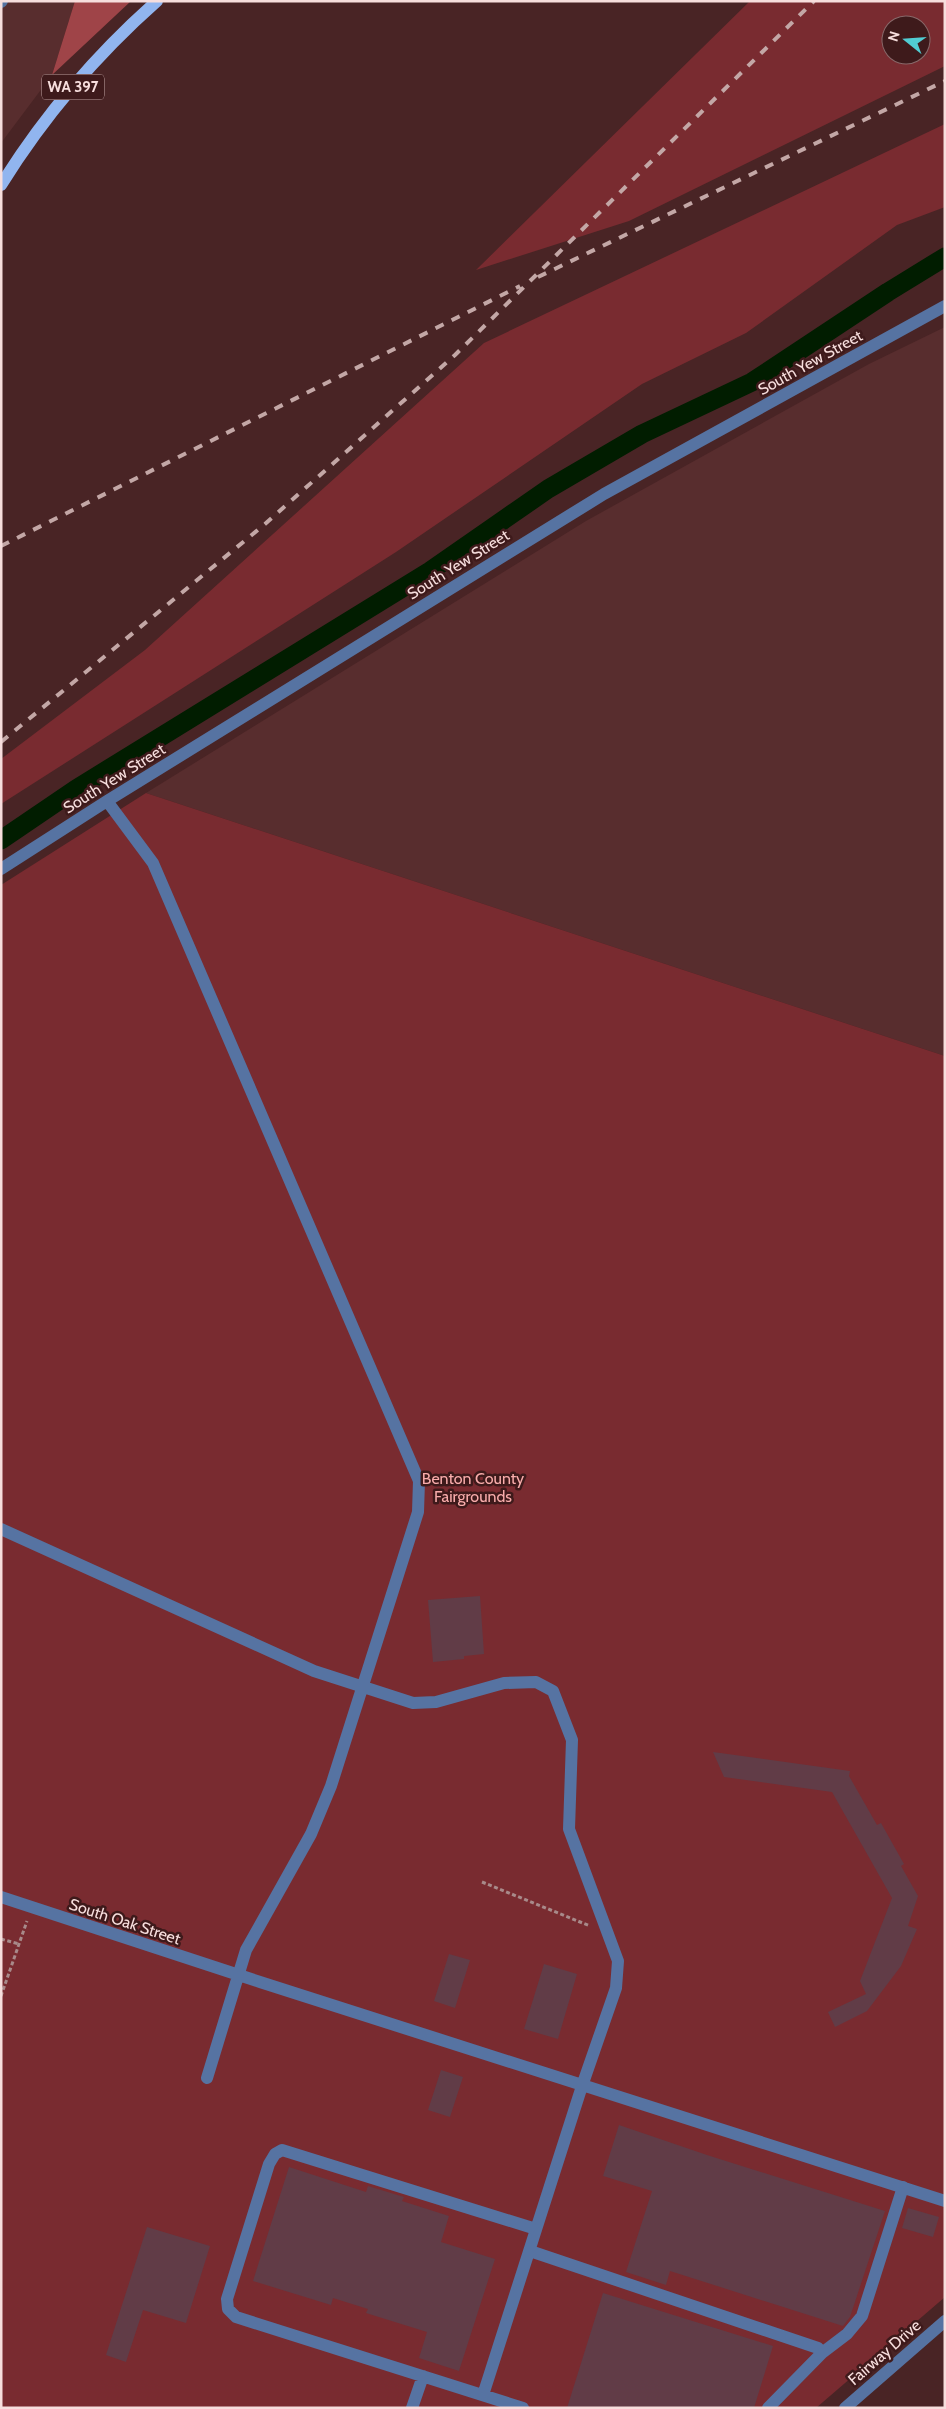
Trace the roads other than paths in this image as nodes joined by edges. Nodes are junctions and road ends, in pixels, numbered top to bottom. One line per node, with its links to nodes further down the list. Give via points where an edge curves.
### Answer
1 (157, 1): 2 (main road, WA 397, via 88,69 53,111)
2 (1, 184)
3 (945, 306): 4 (street, South Yew Street, via 604,494)
4 (107, 801): 5 (street, South Yew Street); 7 (street, via 153,863 419,1481 418,1512)
5 (1, 869)
6 (1, 1529): 7 (street, via 314,1671)
7 (362, 1688): 9 (street, via 311,1834 258,1926); 11 (street, via 413,1703 436,1702 504,1684 536,1682 553,1691 572,1740 569,1829 618,1961 616,1988)
8 (1, 1897): 9 (street, South Oak Street)
9 (238, 1975): 10 (street); 11 (street, South Oak Street)
10 (207, 2078)
11 (582, 2086): 12 (street, South Oak Street); 14 (street)
12 (902, 2187): 13 (street, South Oak Street); 17 (street, via 862,2316 847,2334)
13 (945, 2201)
14 (536, 2229): 15 (street); 18 (street, via 282,2150 276,2154 269,2164 227,2299 228,2309 236,2317)
15 (530, 2251): 17 (street, via 818,2348); 19 (street)
16 (945, 2322): 23 (street, Fairway Drive)
17 (822, 2353): 22 (street)
18 (422, 2376): 19 (street); 20 (street)
19 (483, 2395): 21 (street)
20 (412, 2408)
21 (523, 2408)
22 (768, 2408)
23 (845, 2408)

